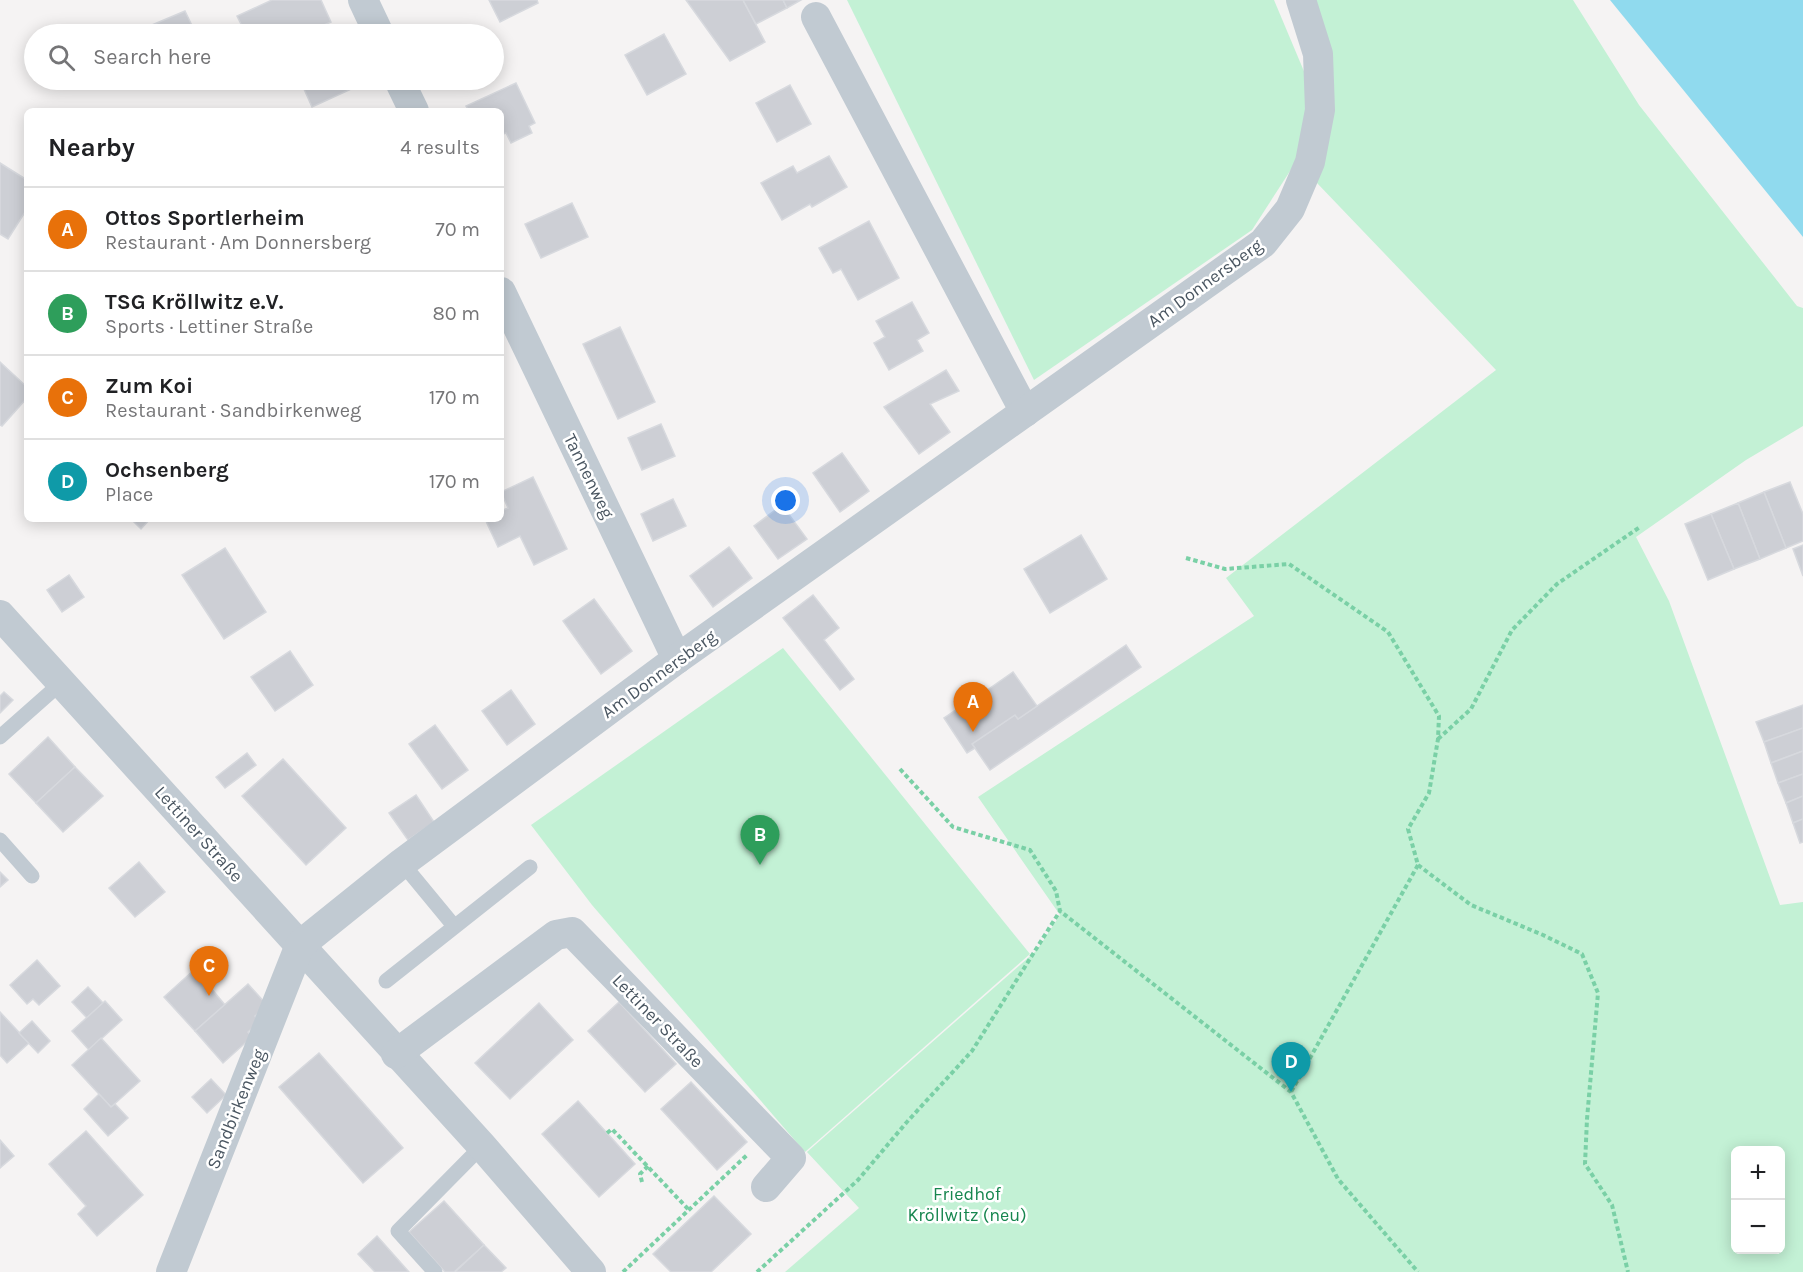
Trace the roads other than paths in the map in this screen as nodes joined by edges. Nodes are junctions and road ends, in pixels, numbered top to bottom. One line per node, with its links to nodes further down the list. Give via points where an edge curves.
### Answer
1 (363, 0): 4 (street)
2 (1301, 0): 8 (street, Am Donnersberg, via 1318,54 1320,110 1310,162 1290,209 1263,243)
3 (816, 17): 8 (street)
4 (374, 24)
5 (404, 90): 6 (street)
6 (413, 108)
7 (504, 298): 10 (street, Tannenweg)
8 (1025, 412): 10 (street, Am Donnersberg)
9 (0, 615): 11 (street, Lettiner Straße)
10 (677, 659): 14 (street, Am Donnersberg)
11 (61, 683): 12 (lane); 18 (street, Lettiner Straße)
12 (0, 737)
13 (0, 840): 16 (lane)
14 (402, 863): 17 (lane); 18 (street, Am Donnersberg)
15 (530, 867): 17 (lane)
16 (32, 876)
17 (454, 926): 19 (lane)
18 (300, 945): 20 (street, Lettiner Straße); 23 (street, Sandbirkenweg)
19 (386, 981)
20 (396, 1054): 21 (street, Lettiner Straße); 22 (street, Lettiner Straße, via 556,935 572,932 791,1158)
21 (482, 1146): 24 (lane, via 398,1231); 25 (street, Lettiner Straße)
22 (766, 1187)
23 (171, 1272)
24 (435, 1272)
25 (591, 1272)

